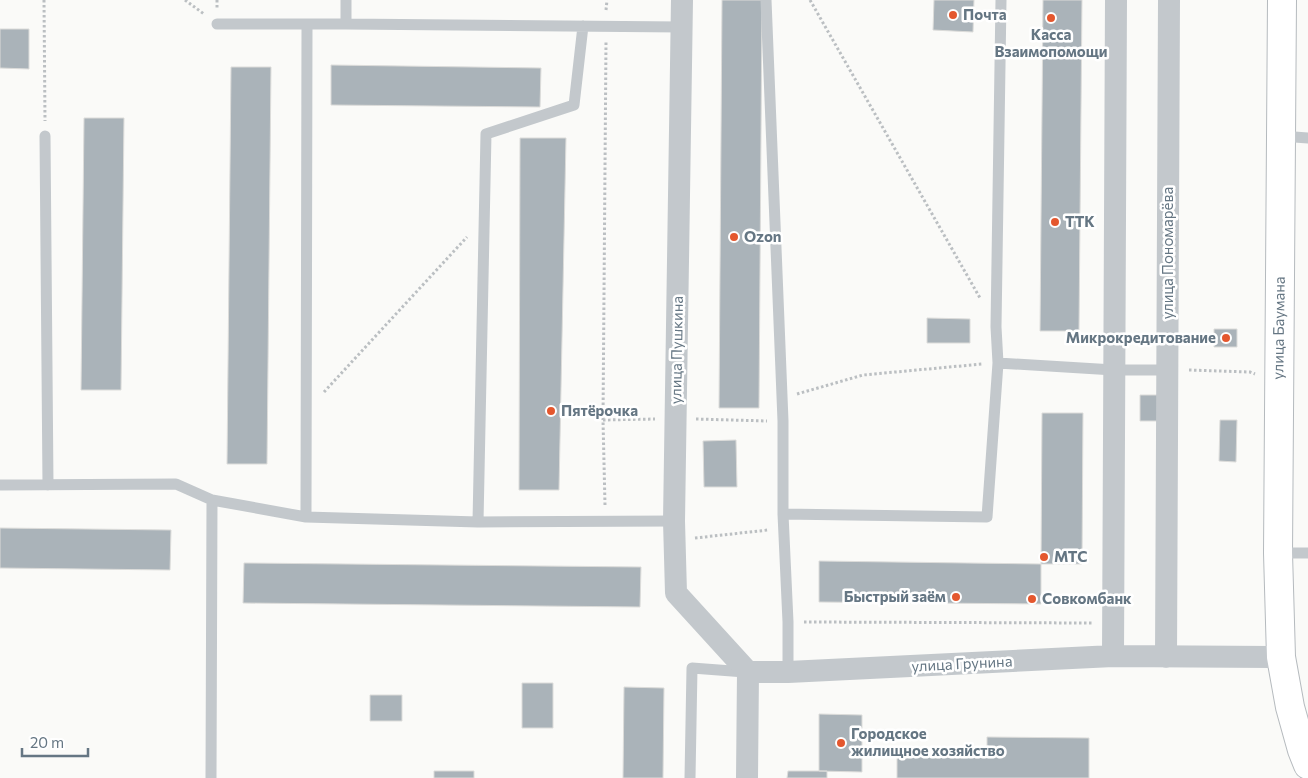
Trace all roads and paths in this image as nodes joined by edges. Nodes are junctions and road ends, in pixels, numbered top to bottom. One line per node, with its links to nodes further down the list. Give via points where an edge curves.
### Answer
1 (44, 0): 18 (path)
2 (186, 0): 12 (path)
3 (346, 0): 14 (lane)
4 (607, 0): 16 (path)
5 (682, 0): 17 (street, улица Пушкина)
6 (766, 0): 31 (lane, via 783,421)
7 (810, 0): 22 (path)
8 (1001, 0): 22 (lane)
9 (1116, 0): 24 (street)
10 (1169, 0): 25 (street, улица Пономарёва)
11 (1282, 0): 19 (main road, улица Баумана)
12 (217, 24): 13 (lane)
13 (307, 24): 14 (lane); 27 (lane)
14 (346, 24): 15 (lane)
15 (583, 26): 16 (lane); 21 (lane, via 574,105 486,134)
16 (606, 26): 17 (lane); 33 (path)
17 (682, 27): 36 (street, улица Пушкина)
18 (45, 136): 29 (lane)
19 (1281, 136): 20 (lane); 26 (main road, улица Баумана)
20 (1308, 138)
21 (484, 218): 27 (path); 34 (lane)
22 (996, 327): 23 (lane)
23 (998, 363): 24 (lane); 31 (lane, via 987,517)
24 (1114, 370): 25 (lane); 40 (street)
25 (1168, 370): 26 (path, via 1250,372); 42 (street, улица Пономарёва)
26 (1278, 384): 37 (main road, улица Баумана)
27 (306, 411): 32 (lane)
28 (0, 485): 29 (lane)
29 (48, 485): 30 (lane, via 176,484)
30 (212, 500): 32 (lane); 47 (lane)
31 (783, 514): 35 (lane)
32 (306, 517): 34 (lane)
33 (605, 521): 34 (lane); 36 (lane)
34 (478, 522)
35 (784, 528): 36 (path); 39 (lane)
36 (674, 531): 44 (street, улица Пушкина, via 676,592)
37 (1278, 553): 38 (lane); 43 (main road, улица Баумана)
38 (1308, 553)
39 (788, 622): 40 (path); 45 (lane)
40 (1113, 623): 41 (street)
41 (1112, 656): 42 (street, улица Грунина); 45 (street, улица Грунина)
42 (1166, 657): 43 (street, улица Грунина)
43 (1281, 657): 46 (main road, улица Баумана, via 1290,707)
44 (748, 672): 45 (street, улица Грунина); 48 (lane, via 692,668); 49 (street)
45 (788, 672)
46 (1308, 765)
47 (211, 778)
48 (690, 778)
49 (747, 778)

